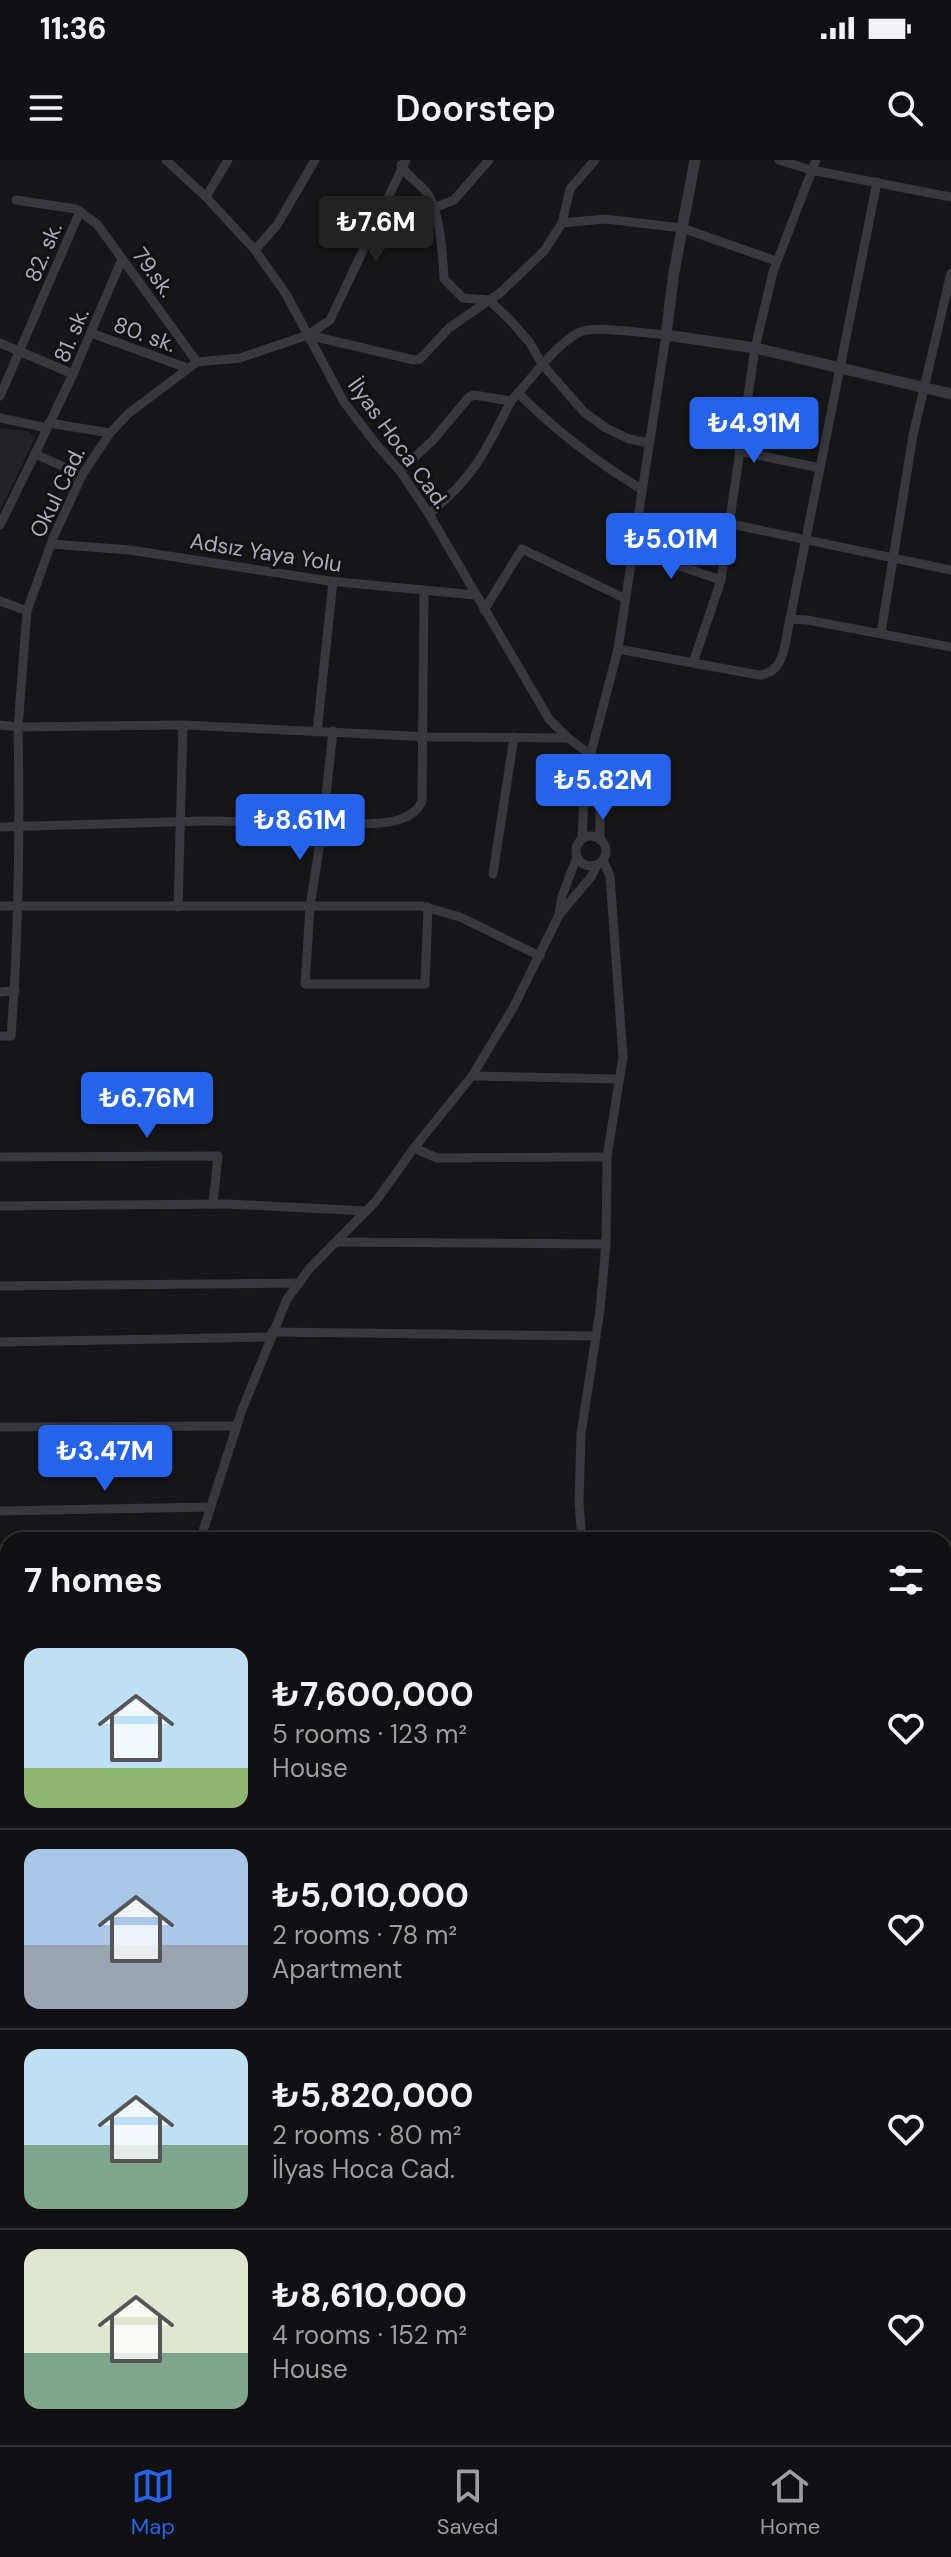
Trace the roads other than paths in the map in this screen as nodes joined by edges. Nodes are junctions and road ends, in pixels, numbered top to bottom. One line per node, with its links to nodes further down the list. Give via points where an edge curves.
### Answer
1 (166, 160): 12 (street, İlyas Hoca Cad.)
2 (228, 160): 12 (street)
3 (315, 160): 19 (street, via 277,225)
4 (489, 160): 15 (street, via 454,200)
5 (695, 160): 18 (street)
6 (779, 160): 10 (street)
7 (816, 160): 10 (street)
8 (592, 161): 17 (street, via 570,189)
9 (403, 163): 15 (street); 25 (street, via 330,320)
10 (811, 170): 11 (street); 21 (street)
11 (877, 182): 13 (street); 33 (street)
12 (206, 197): 19 (street, İlyas Hoca Cad.)
13 (951, 197)
14 (16, 200): 16 (street)
15 (434, 208): 23 (street, via 444,279 463,298)
16 (78, 210): 20 (street, 79.sk., via 97,224); 29 (street, 82. sk.)
17 (562, 223): 18 (street, via 605,219); 23 (street, via 544,251)
18 (682, 228): 21 (street); 26 (street)
19 (255, 250): 25 (street, İlyas Hoca Cad.)
20 (122, 259): 24 (street, 81. sk.); 30 (street, 79.sk.)
21 (776, 261): 28 (street)
22 (951, 273): 35 (street)
23 (489, 300): 25 (street, via 449,328 420,359); 31 (street, via 530,343)
24 (91, 333): 32 (street, 80. sk.); 34 (street, 81. sk.)
25 (308, 335): 30 (street, Okul Cad., via 240,358); 46 (street, İlyas Hoca Cad., via 344,402)
26 (666, 335): 28 (street); 31 (street, via 578,332); 42 (street)
27 (0, 343): 29 (street)
28 (755, 348): 33 (street); 43 (street)
29 (19, 352): 34 (street); 37 (street, 82. sk.)
30 (197, 362): 32 (street, Okul Cad.)
31 (542, 364): 38 (street); 42 (street, via 584,412 629,439)
32 (187, 368): 41 (street, Okul Cad.)
33 (839, 369): 35 (street); 45 (street)
34 (73, 374): 40 (street, 81. sk.)
35 (922, 388): 36 (street); 55 (street)
36 (951, 394)
37 (0, 396)
38 (514, 397): 46 (street, via 469,397); 48 (street, via 596,462); 49 (street, via 470,476)
39 (0, 418): 40 (street)
40 (48, 426): 41 (street); 44 (street, 81. sk.)
41 (110, 433): 47 (street, Okul Cad.)
42 (649, 443): 48 (street)
43 (739, 451): 45 (street); 50 (street)
44 (35, 454): 47 (street); 51 (street, 81. sk.)
45 (820, 468): 52 (street)
46 (400, 471): 49 (street, İlyas Hoca Cad.)
47 (82, 475): 53 (street, Okul Cad.)
48 (641, 489): 54 (street)
49 (429, 514): 60 (street, İlyas Hoca Cad.)
50 (731, 524): 52 (street); 57 (street)
51 (0, 525)
52 (805, 540): 55 (street); 65 (street)
53 (51, 544): 58 (street, Adsız Yaya Yolu, via 130,550); 64 (street, Okul Cad.)
54 (632, 550): 57 (street); 61 (street)
55 (893, 558): 56 (street); 66 (street)
56 (951, 570)
57 (721, 580): 69 (street)
58 (333, 581): 59 (street, Adsız Yaya Yolu); 74 (street)
59 (424, 590): 60 (street, Adsız Yaya Yolu); 75 (street)
60 (475, 595): 63 (street, İlyas Hoca Cad.)
61 (624, 598): 63 (street, via 522,549); 68 (street)
62 (0, 601): 64 (street)
63 (484, 610): 77 (street, İlyas Hoca Cad., via 549,719)
64 (27, 611): 72 (street, Okul Cad.)
65 (790, 619): 66 (street); 69 (street, via 779,665 769,674)
66 (881, 633): 67 (street)
67 (951, 647)
68 (618, 649): 69 (street); 78 (street)
69 (693, 663)
70 (0, 725): 72 (street)
71 (183, 725): 72 (street); 74 (street); 79 (street)
72 (18, 727): 81 (street, Okul Cad.)
73 (333, 731): 74 (street); 75 (street); 80 (street)
74 (317, 732)
75 (424, 737): 76 (street); 80 (street, via 423,794 416,813 395,822)
76 (514, 737): 77 (street); 87 (street)
77 (568, 738): 78 (street, İlyas Hoca Cad.)
78 (590, 760): 83 (street); 84 (street)
79 (181, 823): 80 (street); 81 (street); 90 (street)
80 (323, 823): 91 (street)
81 (20, 826): 82 (street); 89 (street, Okul Cad.)
82 (0, 827)
83 (582, 839): 84 (street); 85 (street)
84 (600, 840): 86 (street, via 606,849)
85 (577, 857): 86 (street, via 585,865); 93 (street)
86 (600, 863): 93 (street); 99 (street, via 610,876 623,1057)
87 (493, 874)
88 (0, 906): 89 (street)
89 (17, 906): 90 (street); 95 (street, Okul Cad.)
90 (178, 907): 91 (street)
91 (310, 907): 92 (street); 92 (street, via 305,984 425,984)
92 (428, 907): 94 (street)
93 (559, 915): 94 (street)
94 (540, 956): 98 (street)
95 (15, 991): 96 (street); 97 (street, Okul Cad., via 11,1036)
96 (0, 992)
97 (0, 1036)
98 (472, 1076): 99 (street); 100 (street)
99 (617, 1079): 102 (street)
100 (414, 1148): 102 (street, via 437,1158); 105 (street)
101 (0, 1157): 103 (street, via 218,1156)
102 (607, 1157): 107 (street)
103 (213, 1204): 104 (street); 105 (street)
104 (0, 1206)
105 (366, 1211): 106 (street)
106 (336, 1242): 107 (street); 108 (street)
107 (606, 1244): 111 (street)
108 (299, 1283): 109 (street); 110 (street)
109 (0, 1286)
110 (271, 1334): 111 (street); 112 (street); 113 (street)
111 (596, 1336): 118 (street, via 581,1434)
112 (0, 1342)
113 (237, 1426): 114 (street); 115 (street)
114 (0, 1427)
115 (210, 1507): 116 (street); 117 (street)
116 (0, 1511)
117 (202, 1532)
118 (581, 1532)

